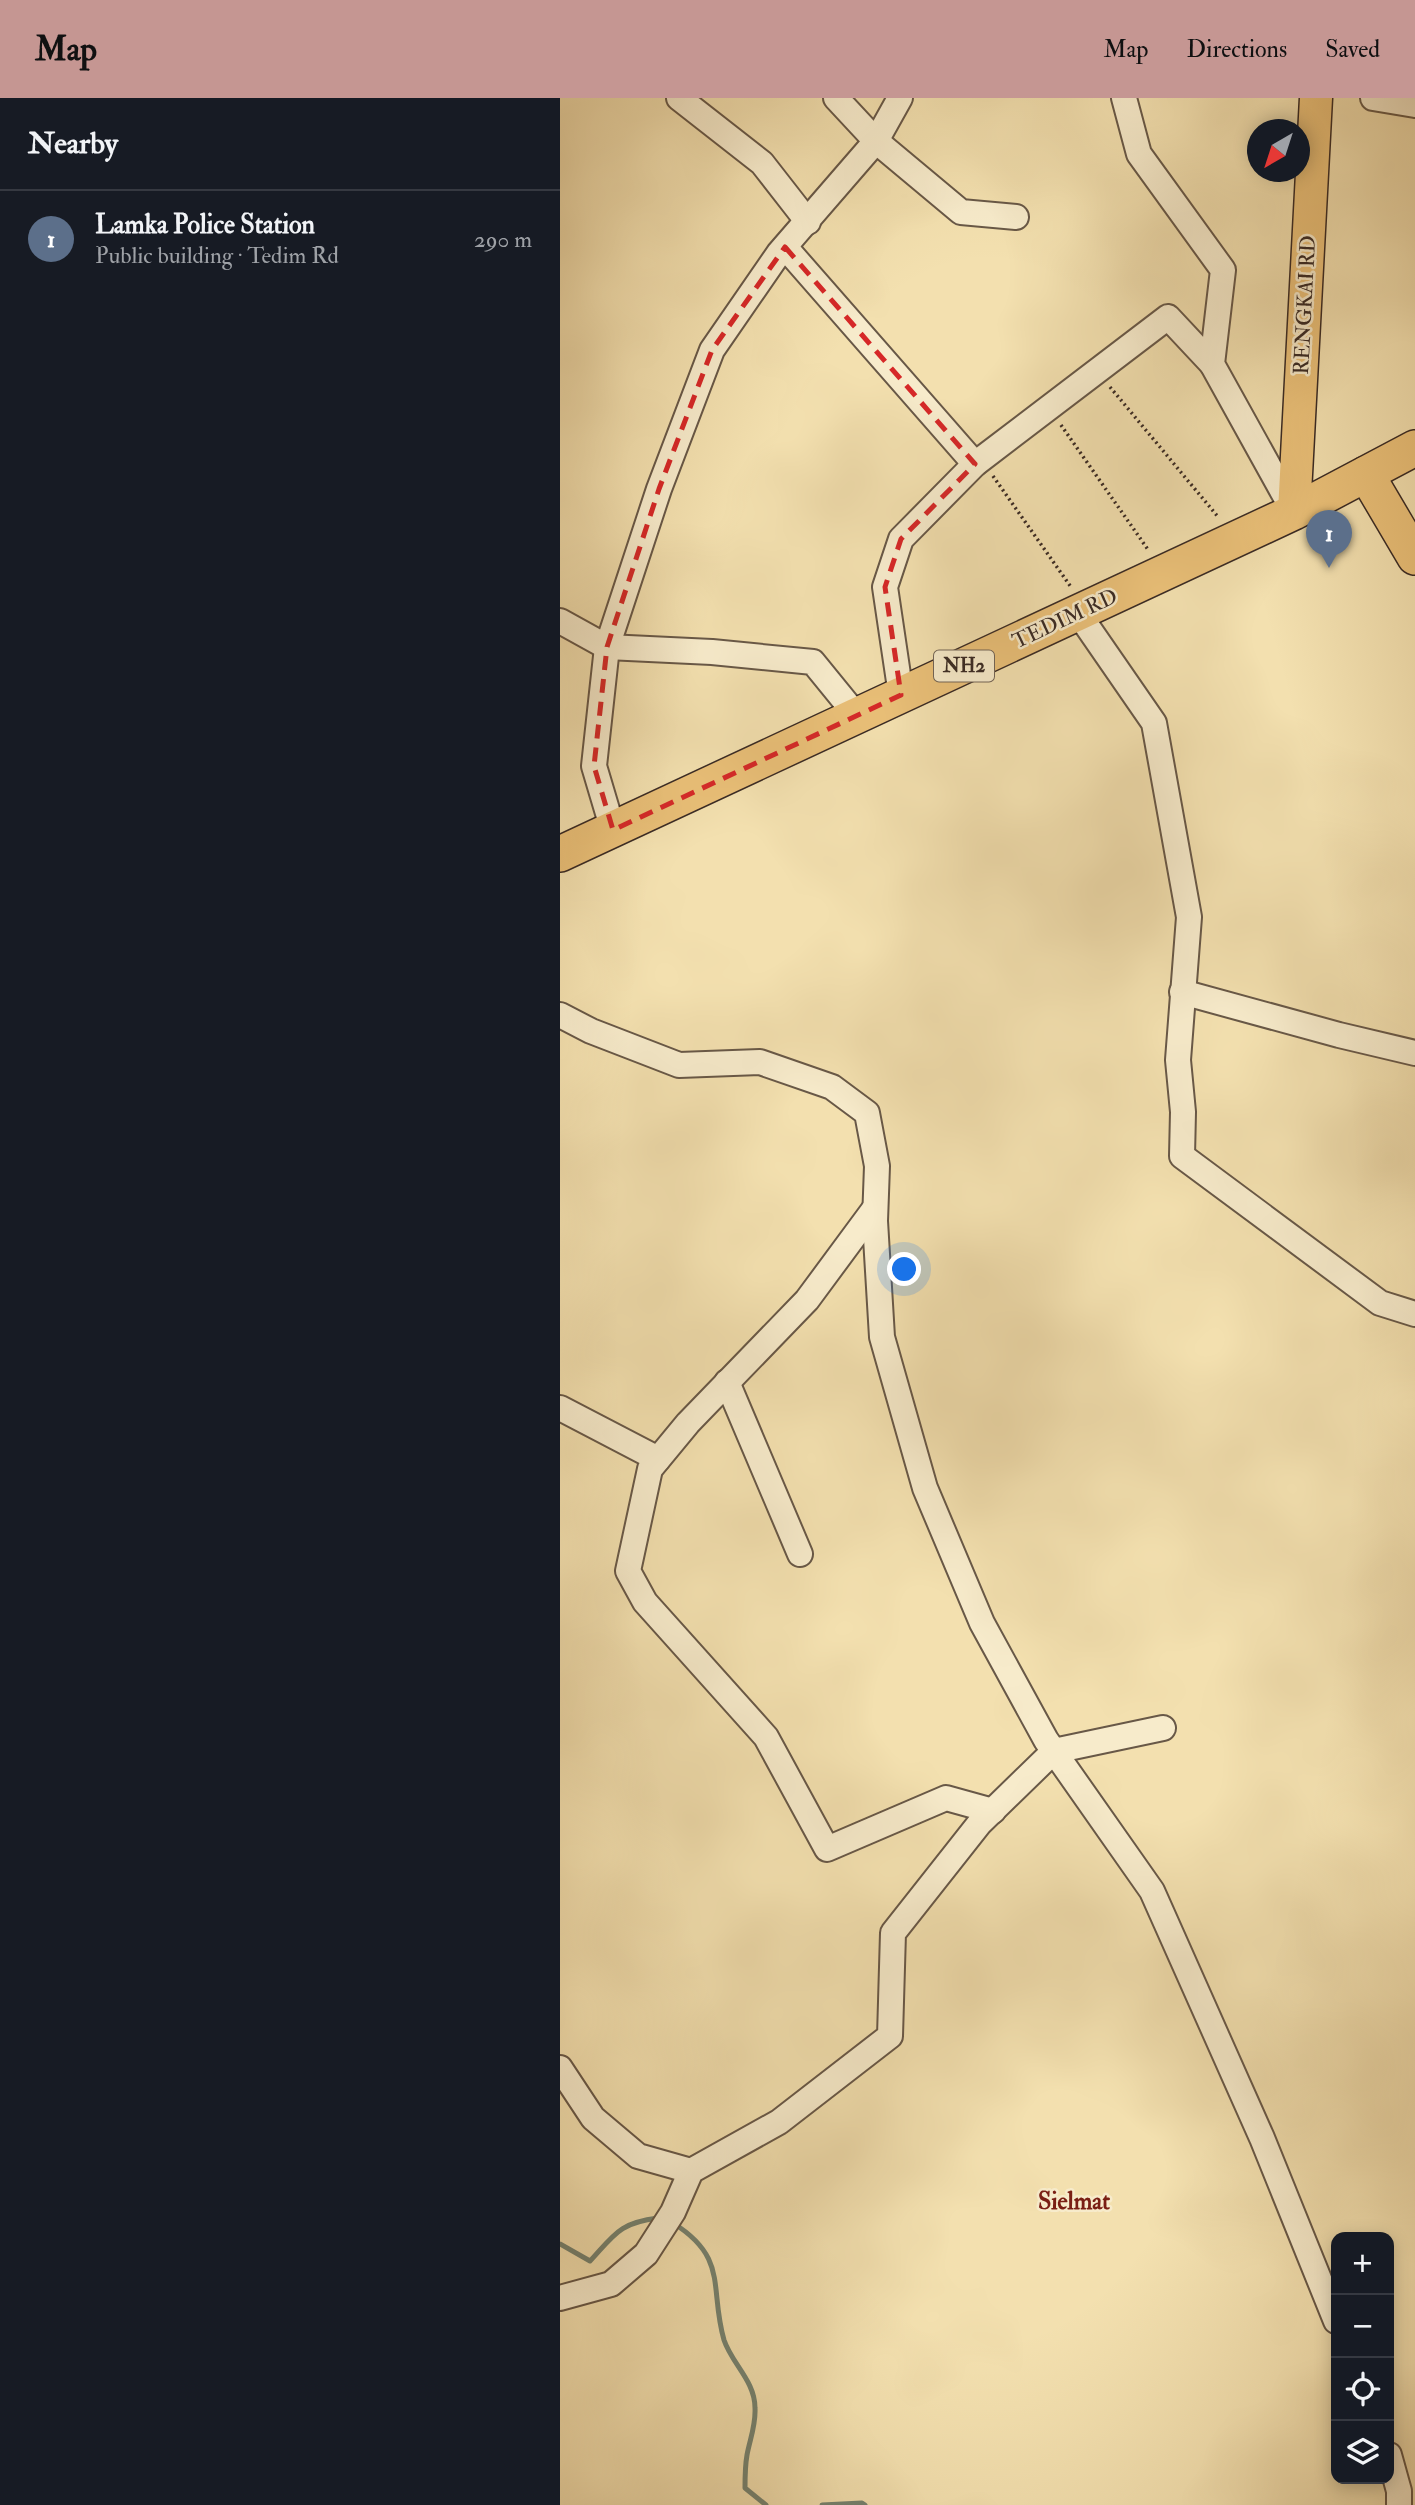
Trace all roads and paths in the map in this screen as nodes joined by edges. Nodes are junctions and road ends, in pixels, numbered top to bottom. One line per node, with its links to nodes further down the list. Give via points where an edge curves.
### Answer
1 (679, 98): 10 (street, via 762,163)
2 (836, 98): 8 (street)
3 (900, 98): 8 (street)
4 (1124, 98): 12 (street, via 1139,154 1223,270)
5 (1317, 98): 18 (main road, RENGKAI RD)
6 (1373, 98): 7 (street)
7 (1415, 105)
8 (876, 141): 9 (street, via 961,212); 10 (street)
9 (1016, 217)
10 (808, 222): 11 (street)
11 (785, 247): 16 (street); 24 (street, via 712,350 659,489)
12 (1212, 364): 13 (street, via 1168,317); 18 (street)
13 (1097, 371): 14 (street); 19 (path)
14 (1049, 408): 16 (street); 21 (path)
15 (1415, 448): 17 (highway, TEDIM RD)
16 (978, 461): 22 (path); 25 (street, via 901,539 885,587)
17 (1366, 474): 18 (highway, TEDIM RD / NH2); 20 (highway)
18 (1294, 512): 19 (highway, TEDIM RD / NH2)
19 (1236, 539): 21 (highway, TEDIM RD / NH2)
20 (1415, 557)
21 (1164, 573): 22 (highway, TEDIM RD / NH2)
22 (1082, 611): 25 (highway, TEDIM RD / NH2); 29 (street, via 1154,723 1189,917)
23 (560, 621): 24 (street)
24 (607, 647): 26 (street, via 813,662); 27 (street, via 594,766)
25 (901, 695): 26 (highway, TEDIM RD / NH2)
26 (857, 716): 27 (highway, TEDIM RD / NH2)
27 (613, 830): 28 (highway, TEDIM RD / NH2)
28 (560, 855)
29 (1182, 992): 31 (street); 33 (street, via 1178,1060 1182,1156 1380,1303)
30 (560, 1015): 32 (street, via 679,1065 760,1062 832,1087 867,1113 877,1166)
31 (1415, 1052)
32 (876, 1208): 34 (street, via 807,1300); 39 (street, via 882,1337 925,1488 982,1623)
33 (1415, 1314)
34 (727, 1382): 36 (street); 37 (street)
35 (560, 1408): 36 (street)
36 (658, 1459): 40 (street, via 650,1469 628,1571 645,1602 766,1737 827,1849 946,1798)
37 (800, 1554)
38 (1163, 1728): 39 (street)
39 (1054, 1751): 40 (street); 44 (street, via 1152,1891 1262,2138)
40 (993, 1811): 42 (street, via 893,1933 890,2036 779,2122)
41 (560, 2068): 42 (street, via 593,2118 638,2156)
42 (691, 2171): 43 (street, via 646,2254 611,2284)
43 (560, 2298)
44 (1331, 2309)
45 (1394, 2473): 46 (street)
46 (1399, 2505)

